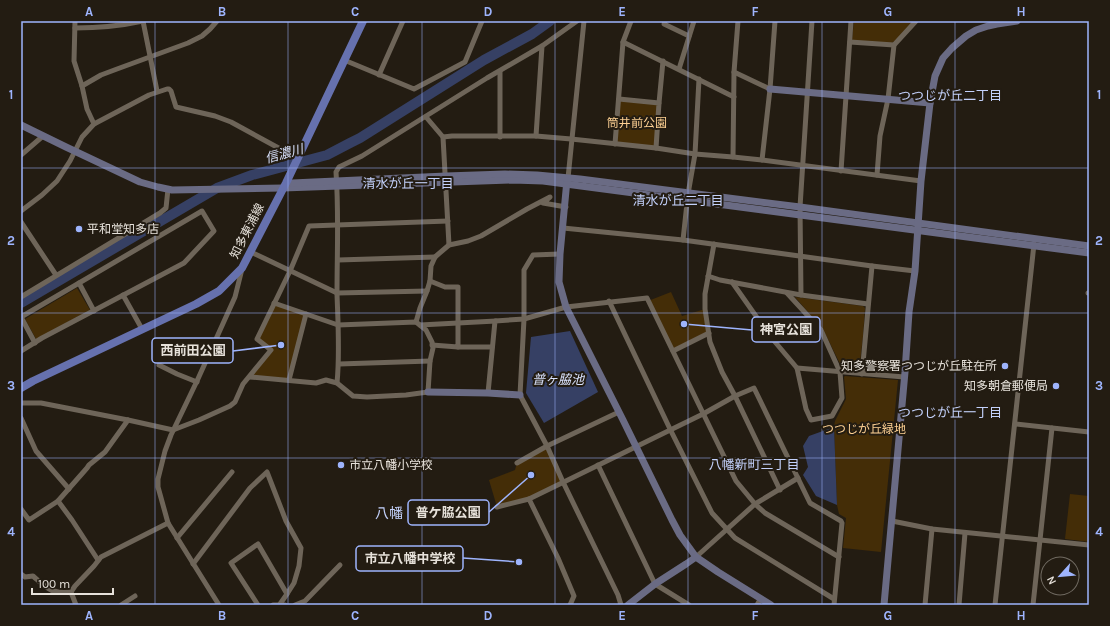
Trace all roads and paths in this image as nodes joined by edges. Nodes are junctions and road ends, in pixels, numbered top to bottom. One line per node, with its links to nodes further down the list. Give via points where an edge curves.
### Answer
1 (75, 21): 19 (street)
2 (143, 21): 19 (street, via 126,25); 25 (street)
3 (217, 21): 25 (street, via 202,36)
4 (362, 21): 26 (main road, 知多東浦線)
5 (403, 21): 31 (street)
6 (482, 21): 31 (street, via 464,62 414,89)
7 (577, 21): 24 (street)
8 (584, 21): 50 (street)
9 (629, 21): 21 (street)
10 (665, 21): 20 (street, via 664,24)
11 (694, 21): 20 (street)
12 (738, 21): 30 (street)
13 (775, 21): 34 (street)
14 (812, 21): 35 (street)
15 (851, 21): 22 (street)
16 (916, 21): 23 (street)
17 (1017, 21): 18 (street)
18 (997, 22): 42 (street, via 966,36 943,58 935,76)
19 (75, 28): 33 (street, via 74,61)
20 (689, 36): 28 (street)
21 (623, 42): 27 (street); 39 (street)
22 (850, 42): 23 (street); 37 (street)
23 (894, 45): 40 (street)
24 (542, 46): 29 (street); 48 (street)
25 (149, 57): 33 (street, via 101,75); 36 (street)
26 (344, 60): 31 (street); 57 (main road, 知多東浦線)
27 (663, 61): 28 (street); 41 (street)
28 (679, 69): 32 (street)
29 (500, 72): 43 (street); 47 (street)
30 (734, 72): 34 (street); 38 (street)
31 (380, 75)
32 (698, 79): 38 (street); 54 (street)
33 (82, 86): 44 (street, via 87,109)
34 (770, 89): 35 (street); 58 (street)
35 (808, 91): 37 (street); 59 (street)
36 (157, 92): 44 (street); 57 (street, via 169,89 176,107 231,122)
37 (847, 95): 40 (street); 60 (street)
38 (734, 97): 56 (street)
39 (618, 99): 41 (street); 51 (street)
40 (888, 99): 42 (street); 61 (street, via 880,136)
41 (659, 103): 52 (street)
42 (930, 103): 64 (street)
43 (426, 117): 49 (street); 65 (street, via 339,167 336,172)
44 (94, 124): 53 (street, via 82,137)
45 (21, 125): 46 (street)
46 (43, 136): 53 (street); 55 (street)
47 (500, 136): 48 (street); 49 (street)
48 (536, 136): 50 (street)
49 (444, 137): 62 (street)
50 (571, 139): 51 (street); 63 (street)
51 (615, 144): 52 (street)
52 (656, 148): 54 (street)
53 (75, 151): 67 (street, via 140,182); 70 (street, via 54,184)
54 (695, 154): 56 (street); 68 (street)
55 (21, 155)
56 (733, 157): 58 (street)
57 (297, 158): 66 (main road, 知多東浦線)
58 (762, 160): 59 (street)
59 (803, 166): 60 (street); 71 (street)
60 (841, 171): 61 (street)
61 (877, 175): 64 (street)
62 (446, 179): 63 (street, via 505,174 537,175); 65 (street); 72 (street)
63 (567, 181): 68 (street); 69 (street)
64 (921, 181): 75 (street)
65 (336, 183): 66 (street); 74 (street)
66 (285, 186): 67 (street); 82 (main road, 知多東浦線)
67 (168, 189): 92 (street, via 164,210)
68 (688, 197): 71 (street); 77 (street)
69 (566, 208): 76 (street); 79 (street, via 543,203 550,197 481,236)
70 (21, 211)
71 (800, 211): 75 (street); 85 (street)
72 (448, 221): 74 (street); 79 (street)
73 (21, 222): 92 (street)
74 (338, 226): 87 (street); 90 (street, via 309,226)
75 (918, 227): 78 (street); 91 (street)
76 (563, 228): 77 (street); 84 (street)
77 (683, 240): 80 (street)
78 (1034, 242): 81 (street); 83 (street); 144 (street)
79 (449, 244): 86 (street)
80 (714, 244): 85 (street); 93 (street)
81 (1089, 246)
82 (251, 252): 89 (main road, 知多東浦線); 90 (street)
83 (1089, 253)
84 (560, 254): 106 (street, via 559,282); 110 (street, via 533,255 524,270)
85 (801, 256): 88 (street); 101 (street)
86 (434, 257): 87 (street); 94 (street)
87 (338, 260): 99 (street)
88 (872, 266): 91 (street); 105 (street)
89 (242, 268): 115 (main road, 知多東浦線, via 225,286 208,298); 132 (street, via 235,297)
90 (290, 271): 99 (street); 104 (street)
91 (915, 271): 130 (street)
92 (56, 275): 102 (street)
93 (708, 276): 95 (street); 116 (street, via 705,309)
94 (430, 281): 97 (street); 112 (street, via 446,287 458,287)
95 (732, 282): 98 (street); 126 (street, via 770,336)
96 (79, 283): 100 (street, via 202,211 214,231 184,263); 107 (street); 109 (street)
97 (427, 291): 99 (street); 113 (street, via 420,308)
98 (786, 292): 101 (street); 127 (street, via 821,330)
99 (337, 293): 114 (street)
100 (123, 295): 107 (street); 115 (street)
101 (801, 295): 105 (street)
102 (21, 296)
103 (609, 301): 106 (street); 122 (street, via 647,298); 146 (street)
104 (274, 303): 108 (street); 129 (street, via 257,339 270,350)
105 (868, 304): 128 (street)
106 (566, 307): 110 (street); 140 (street)
107 (94, 311): 117 (street)
108 (306, 314): 114 (street); 131 (street)
109 (21, 317): 117 (street)
110 (524, 319): 111 (street); 137 (street)
111 (496, 321): 112 (street); 120 (street)
112 (458, 323): 113 (street); 119 (street)
113 (418, 324): 114 (street); 118 (street, via 426,330)
114 (338, 326): 124 (street)
115 (142, 329): 134 (main road, 知多東浦線)
116 (709, 332): 122 (street); 138 (street, via 710,342 722,372)
117 (35, 343): 121 (street)
118 (432, 346): 119 (street); 123 (street)
119 (458, 347): 120 (street)
120 (492, 348): 136 (street)
121 (21, 351)
122 (673, 351): 141 (street)
123 (430, 361): 124 (street); 135 (street)
124 (339, 364): 133 (street)
125 (159, 365): 132 (street)
126 (797, 368): 127 (street); 127 (street, via 811,420 832,416 842,398)
127 (840, 372): 128 (street)
128 (862, 374): 130 (street)
129 (250, 377): 131 (street); 147 (street, via 243,384 235,402)
130 (904, 377): 163 (street)
131 (289, 380): 133 (street, via 316,383 326,380)
132 (197, 382): 147 (street)
133 (336, 383): 135 (street, via 353,396 360,397)
134 (21, 388)
135 (428, 392): 136 (street)
136 (488, 393): 137 (street)
137 (520, 394): 149 (street)
138 (735, 396): 141 (street); 154 (street, via 754,388); 157 (street)
139 (21, 403): 143 (street, via 42,403)
140 (619, 412): 149 (street); 150 (street)
141 (703, 414): 146 (street); 160 (street, via 736,481)
142 (21, 418): 156 (street, via 36,451)
143 (128, 420): 147 (street); 156 (street, via 105,452 89,465)
144 (1015, 424): 145 (street); 168 (street)
145 (1052, 428): 148 (street); 170 (street)
146 (670, 429): 150 (street); 165 (street, via 712,513)
147 (173, 430): 164 (street, via 158,479)
148 (1089, 432)
149 (547, 446): 151 (street); 155 (street)
150 (636, 446): 152 (street); 172 (street, via 680,535)
151 (517, 463)
152 (598, 464): 155 (street); 178 (street)
153 (232, 472): 169 (street)
154 (798, 478): 157 (street); 173 (street, via 810,503 841,521)
155 (562, 482): 158 (street); 193 (street)
156 (69, 489): 159 (street)
157 (780, 490): 160 (street)
158 (529, 499): 161 (street); 192 (street, via 574,596)
159 (58, 501): 162 (street, via 29,520); 174 (street)
160 (755, 504): 165 (street); 173 (street, via 765,513)
161 (497, 507)
162 (21, 509)
163 (892, 521): 166 (street); 199 (street)
164 (168, 523): 169 (street); 174 (street)
165 (727, 529): 172 (street); 183 (street, via 735,538)
166 (932, 529): 167 (street); 200 (street)
167 (965, 533): 168 (street); 201 (street)
168 (1003, 537): 170 (street); 202 (street)
169 (177, 538): 175 (street)
170 (1040, 540): 171 (street); 203 (street)
171 (1089, 545)
172 (696, 557): 178 (street); 182 (street)
173 (839, 557): 183 (street)
174 (98, 560): 179 (street)
175 (193, 564): 180 (street, via 250,488 267,472 286,521 301,548 300,566); 187 (street)
176 (340, 564): 184 (street)
177 (21, 574): 179 (street, via 24,577 33,576 55,592)
178 (655, 584): 194 (street); 195 (street)
179 (71, 592): 185 (street)
180 (287, 594): 188 (street, via 258,544 231,563); 190 (street)
181 (135, 596): 186 (street)
182 (761, 598): 196 (street); 197 (street)
183 (834, 599): 198 (street)
184 (306, 603): 191 (street)
185 (76, 605)
186 (121, 605)
187 (219, 605)
188 (258, 605)
189 (273, 605): 190 (street)
190 (283, 605)
191 (295, 605)
192 (570, 605)
193 (621, 605)
194 (628, 605)
195 (689, 605)
196 (757, 605)
197 (771, 605)
198 (834, 605)
199 (884, 605)
200 (925, 605)
201 (959, 605)
202 (996, 605)
203 (1033, 605)

